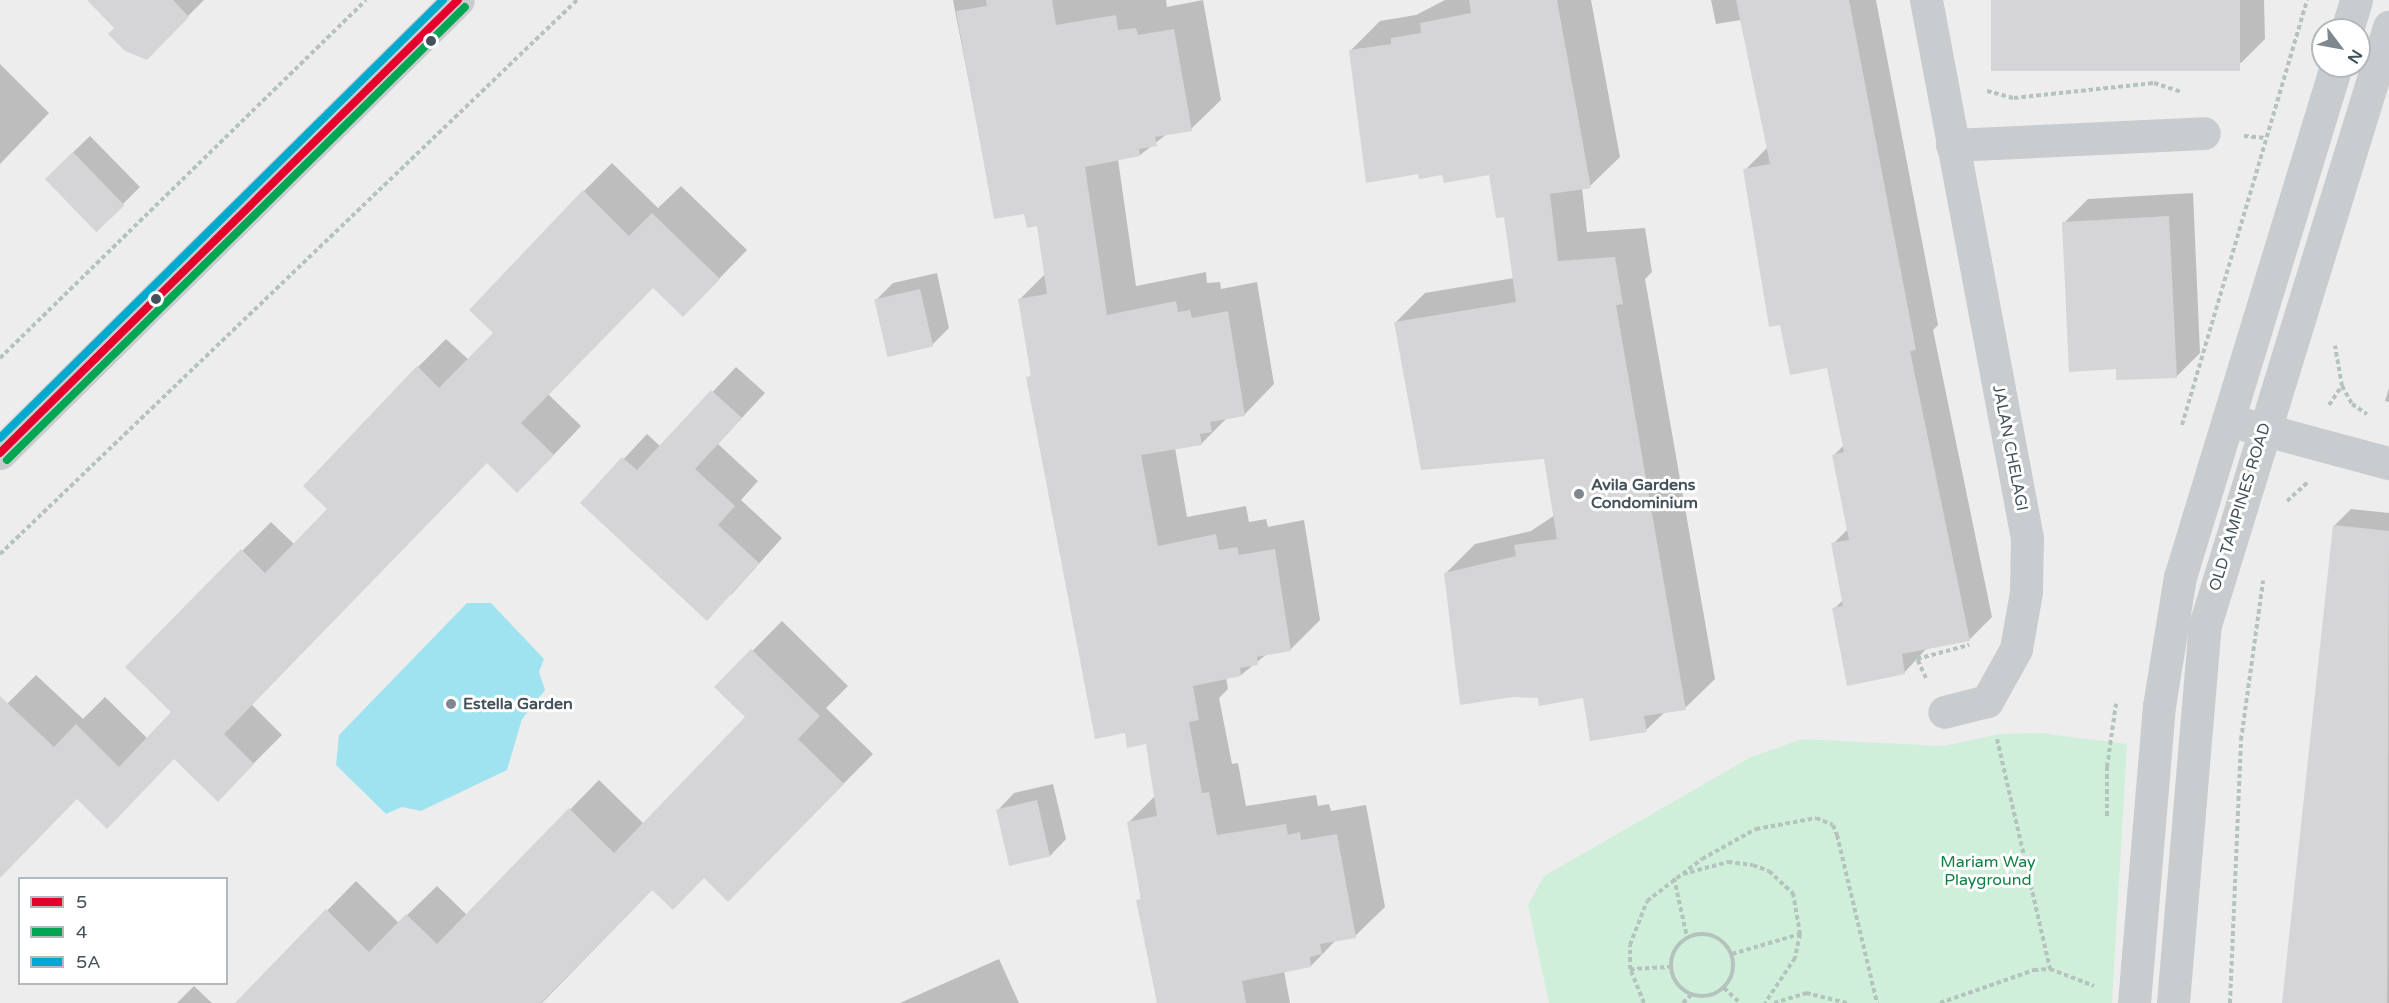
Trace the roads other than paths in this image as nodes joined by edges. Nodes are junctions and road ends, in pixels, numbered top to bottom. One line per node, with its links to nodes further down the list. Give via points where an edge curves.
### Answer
1 (458, 0): 11 (street)
2 (1926, 0): 8 (street, JALAN CHELAGI)
3 (2356, 0): 4 (street)
4 (2351, 18)
5 (2389, 27): 10 (street, OLD TAMPINES ROAD)
6 (2332, 78): 9 (street)
7 (2204, 133): 8 (street)
8 (1952, 145): 13 (street, JALAN CHELAGI, via 2027,538 2026,592 2016,649 1987,701)
9 (2228, 420): 10 (street); 14 (street, via 2168,635)
10 (2263, 429): 12 (street, via 2319,440); 15 (street, OLD TAMPINES ROAD, via 2205,625)
11 (0, 453)
12 (2389, 463)
13 (1944, 712)
14 (2134, 1002)
15 (2173, 1003)

